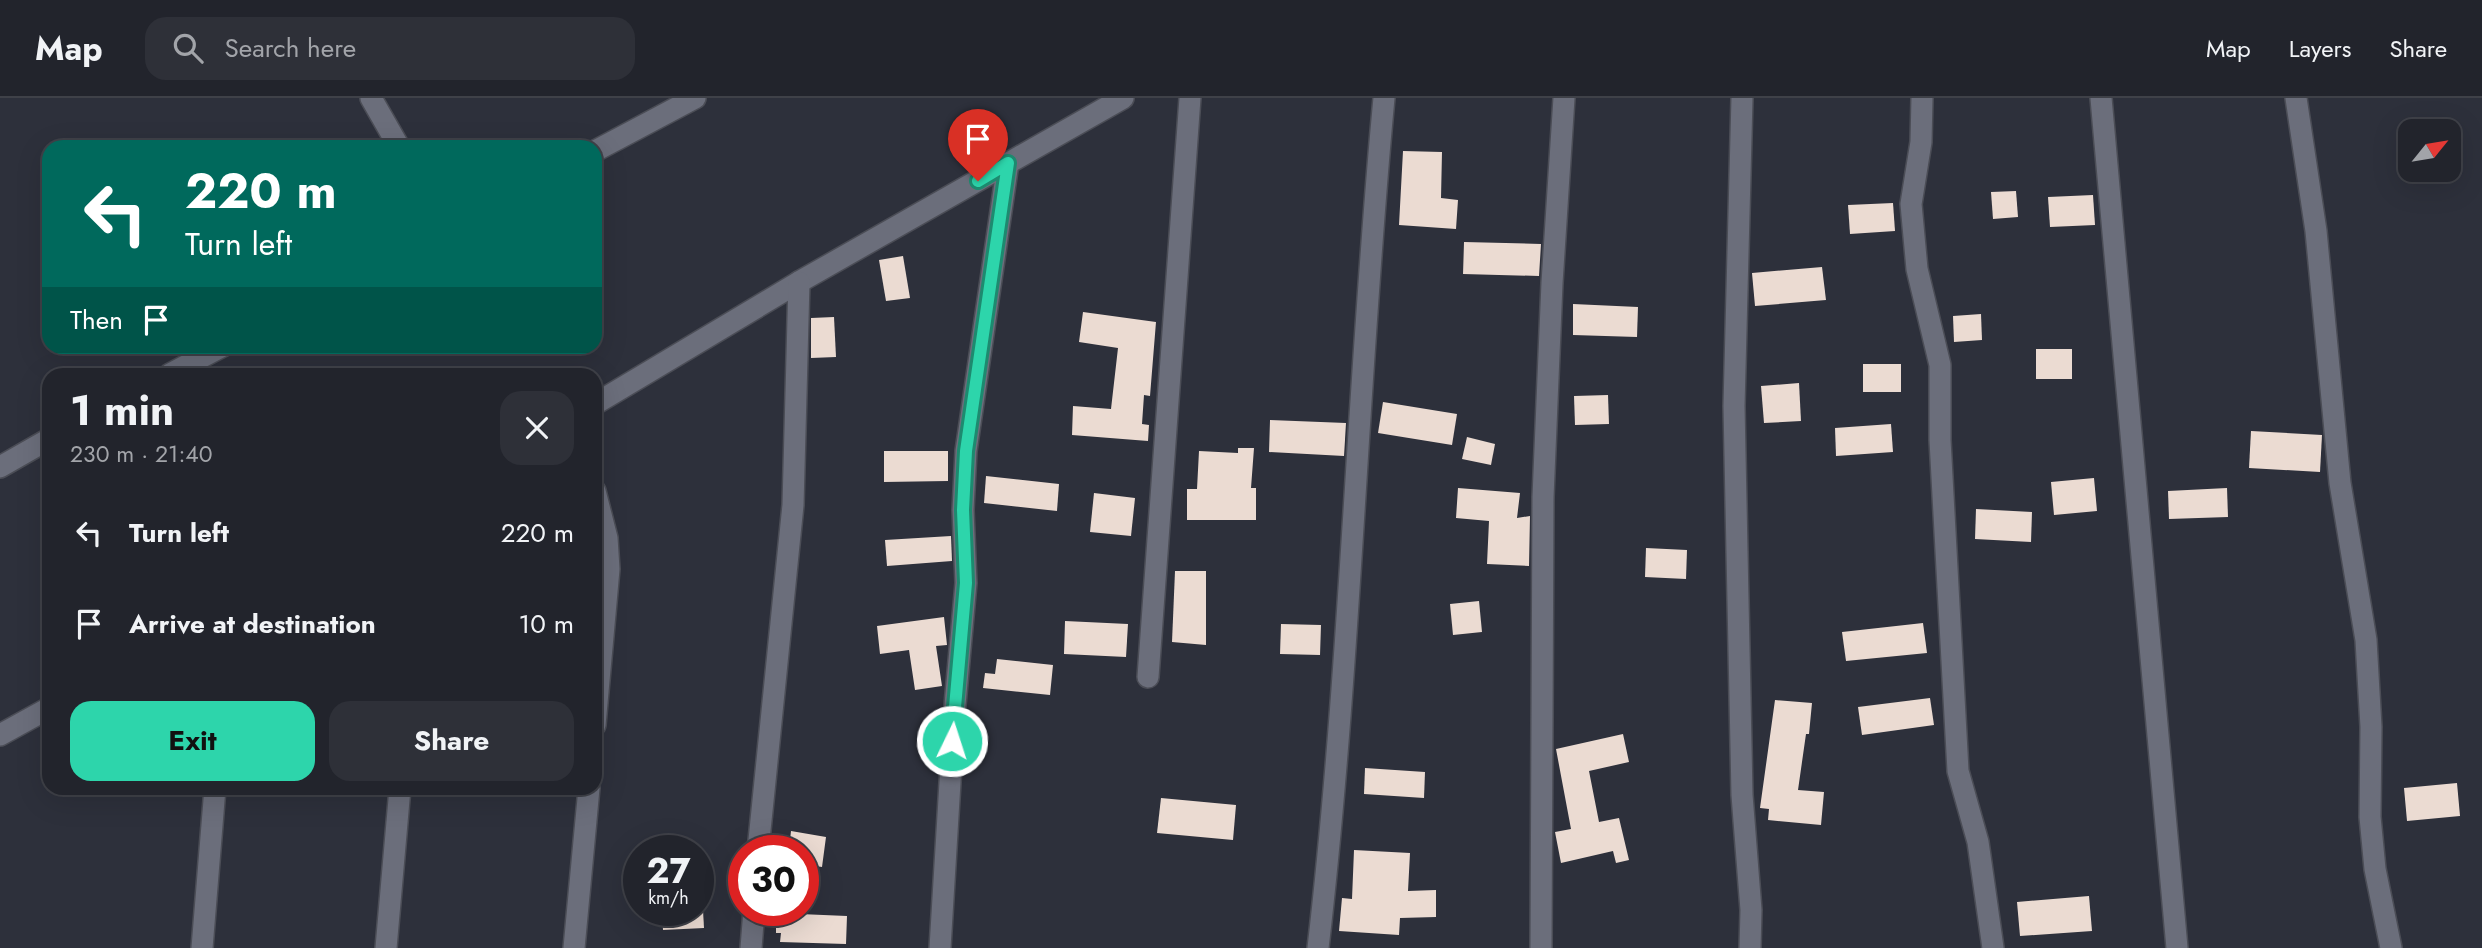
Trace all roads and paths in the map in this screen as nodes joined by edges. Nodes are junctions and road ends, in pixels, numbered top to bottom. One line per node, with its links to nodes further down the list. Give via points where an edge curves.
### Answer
1 (371, 98): 11 (street)
2 (695, 98): 12 (street)
3 (1122, 98): 13 (street)
4 (1190, 98): 22 (street)
5 (1384, 98): 35 (street, via 1369,260 1334,809)
6 (1564, 98): 36 (street, via 1543,497)
7 (1742, 98): 37 (street, via 1734,406)
8 (1922, 98): 38 (street, via 1921,142 1911,204 1917,270 1940,365 1958,771 1978,842)
9 (2101, 98): 39 (street)
10 (2296, 98): 40 (street, via 2316,231 2340,483 2366,640 2372,843)
11 (395, 140)
12 (602, 147)
13 (1008, 163): 14 (street); 34 (street, via 966,451 966,583)
14 (799, 282): 17 (street); 28 (street, via 793,505)
15 (208, 354): 16 (street)
16 (181, 368)
17 (602, 405)
18 (42, 443): 19 (street)
19 (0, 467)
20 (602, 518): 21 (street, via 609,569)
21 (602, 647)
22 (1148, 677)
23 (42, 712): 24 (street)
24 (0, 735)
25 (214, 795): 30 (street)
26 (399, 795): 31 (street)
27 (588, 795): 32 (street)
28 (760, 835)
29 (753, 926): 33 (street)
30 (202, 948)
31 (386, 948)
32 (575, 948)
33 (751, 948)
34 (940, 948)
35 (1318, 948)
36 (1541, 948)
37 (1750, 948)
38 (1993, 948)
39 (2178, 948)
40 (2391, 948)

